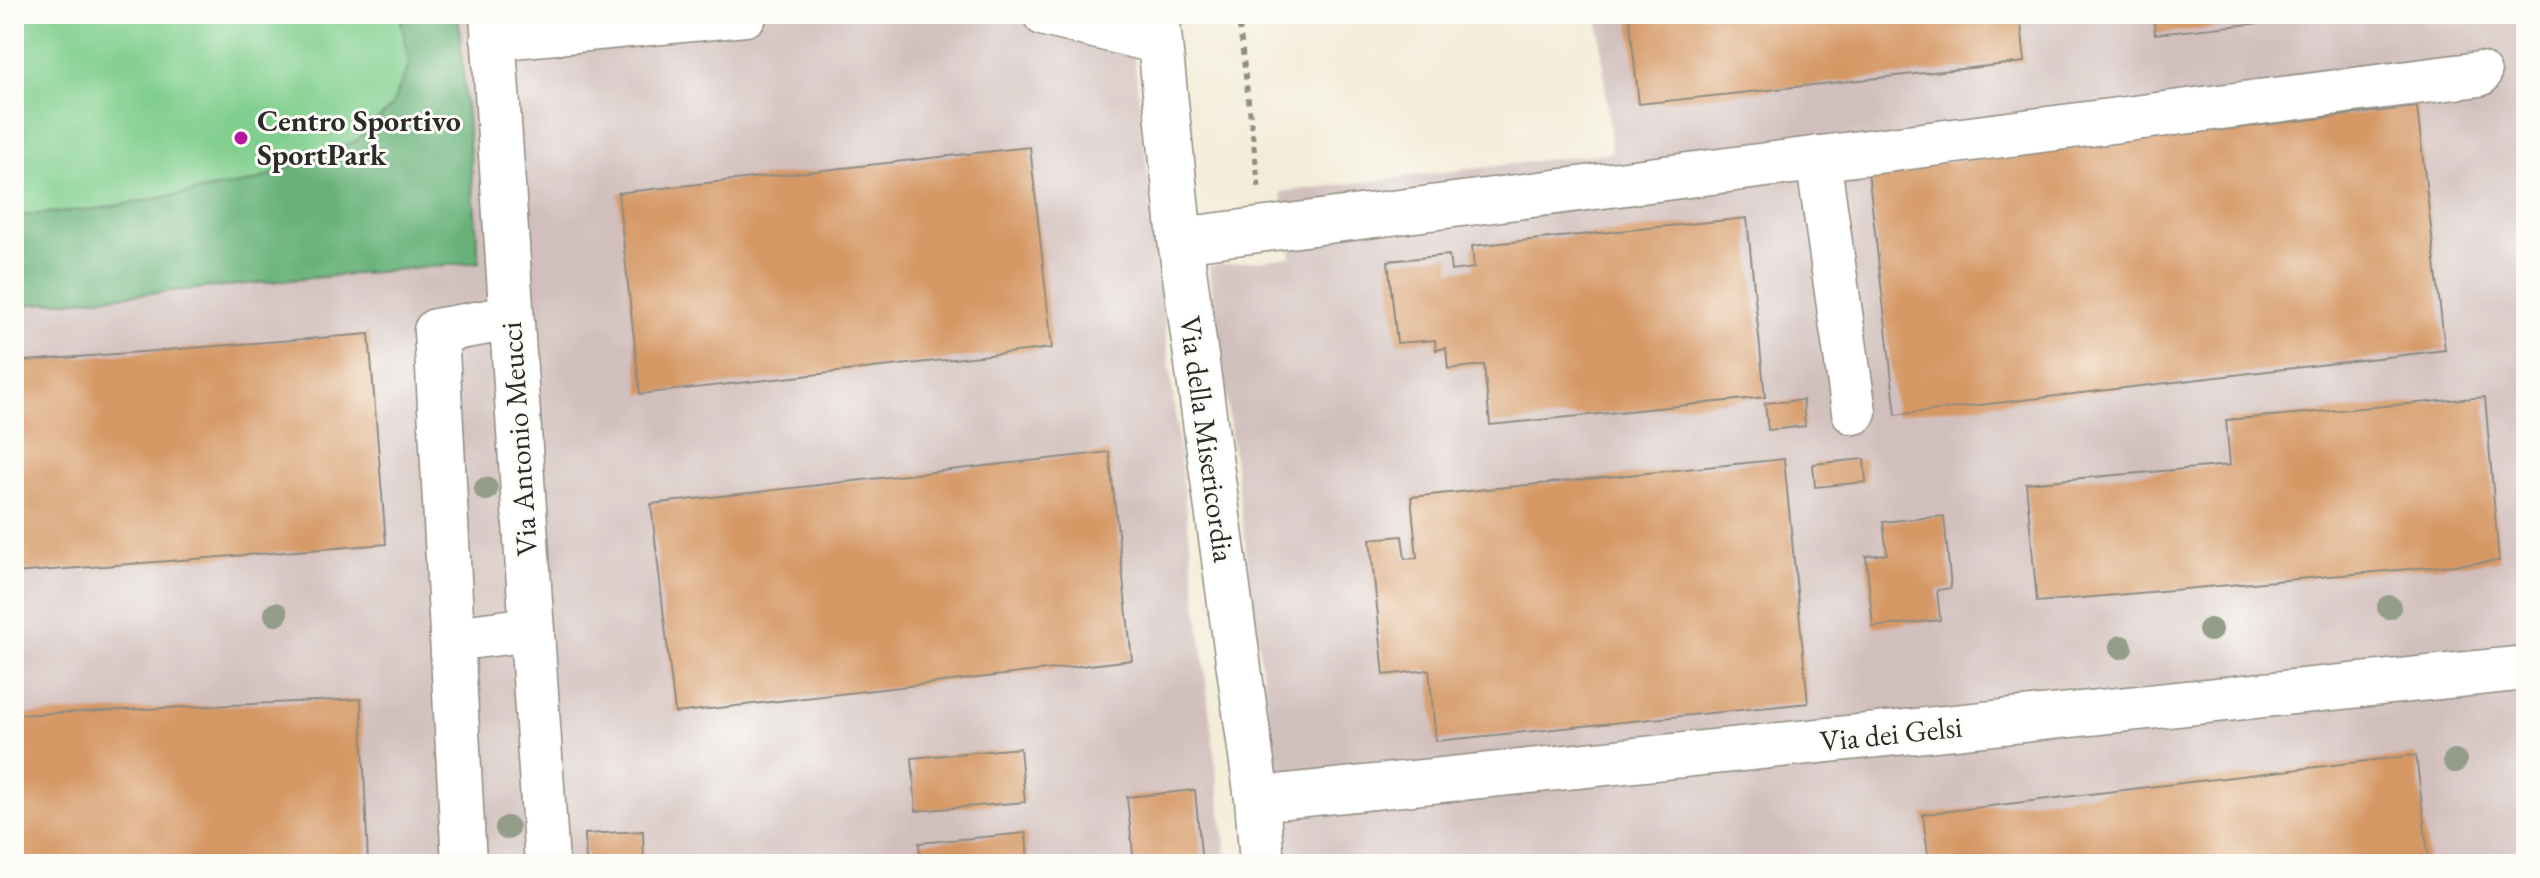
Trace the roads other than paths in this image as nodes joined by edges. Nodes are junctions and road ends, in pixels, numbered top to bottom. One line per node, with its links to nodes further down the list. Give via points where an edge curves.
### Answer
1 (745, 14): 3 (street)
2 (1045, 14): 4 (street)
3 (492, 26): 8 (street, Via Antonio Meucci)
4 (1159, 28): 7 (street, Via della Misericordia)
5 (2479, 74): 6 (street)
6 (1818, 158): 7 (street); 9 (street)
7 (1180, 240): 13 (street, Via della Misericordia)
8 (511, 318): 10 (street, Via Antonio Meucci); 11 (street, via 436,331)
9 (1854, 412)
10 (532, 629): 11 (street); 15 (street, Via Antonio Meucci)
11 (452, 639): 14 (street)
12 (2526, 668): 13 (street, Via dei Gelsi)
13 (1257, 799): 16 (street, Via della Misericordia)
14 (464, 864)
15 (547, 864)
16 (1262, 864)

